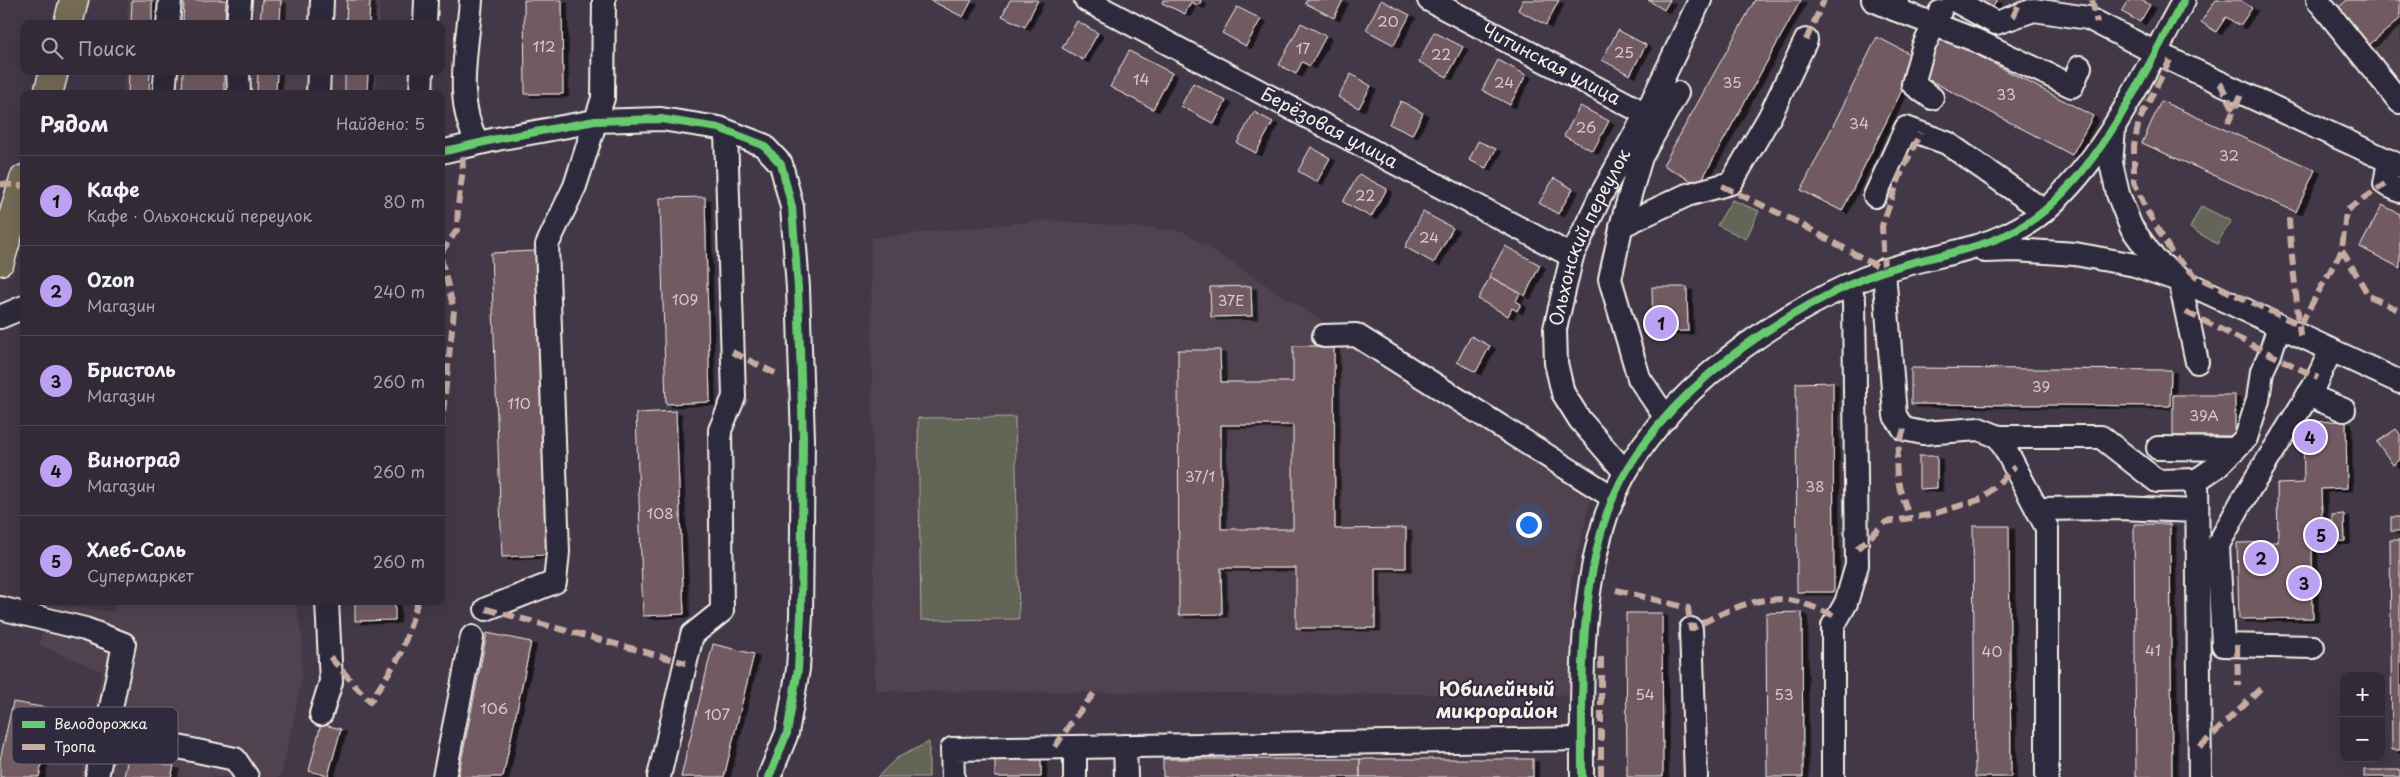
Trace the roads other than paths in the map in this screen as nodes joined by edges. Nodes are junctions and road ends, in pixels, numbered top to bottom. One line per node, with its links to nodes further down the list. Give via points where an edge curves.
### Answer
1 (74, 0): 19 (main road)
2 (170, 0): 20 (street)
3 (240, 0): 21 (street)
4 (322, 0): 22 (street)
5 (426, 0): 23 (street)
6 (471, 0): 45 (street, via 464,84 469,128)
7 (604, 0): 42 (street, via 603,98)
8 (1086, 0): 54 (street, Берёзовая улица)
9 (1429, 0): 41 (street, Читинская улица)
10 (1700, 0): 41 (street, Ольхонский переулок)
11 (1872, 0): 17 (street)
12 (1946, 0): 24 (street)
13 (1954, 0): 18 (street, via 1996,23 2034,10)
14 (2059, 0): 18 (street)
15 (2184, 0): 26 (street)
16 (2318, 0): 40 (street)
17 (1896, 4): 24 (street)
18 (2088, 18): 26 (street)
19 (69, 20)
20 (168, 20)
21 (238, 20)
22 (321, 20)
23 (425, 20)
24 (1934, 24): 27 (street, via 2072,86); 39 (street, via 1913,84)
25 (1806, 40): 52 (street, via 1770,116 1731,183 1687,195)
26 (2154, 52): 43 (street); 47 (street)
27 (2080, 67)
28 (53, 75): 33 (main road)
29 (166, 75): 34 (street)
30 (238, 75): 35 (street)
31 (319, 75): 36 (street)
32 (422, 75): 37 (street)
33 (49, 90)
34 (164, 90)
35 (239, 90)
36 (318, 90)
37 (421, 90)
38 (1677, 93): 52 (street, via 1641,157)
39 (1932, 98)
40 (2400, 102)
41 (1646, 114): 54 (street, Ольхонский переулок)
42 (595, 121): 44 (street, via 662,119); 45 (street); 79 (street, via 575,186 547,245 558,525 555,582)
43 (2114, 129): 51 (street); 57 (street, via 2111,164 2131,227 2155,260)
44 (726, 131): 94 (street, via 734,397 720,430 722,611 692,635); 95 (street, via 763,145 781,164 792,207 798,288 803,440 798,669 787,733)
45 (478, 143): 46 (street)
46 (445, 151)
47 (2394, 164): 48 (street, via 2385,184)
48 (2400, 191)
49 (20, 193): 55 (main road)
50 (1875, 196): 51 (street, via 1906,128 1947,143)
51 (2044, 211): 53 (street, via 2007,236)
52 (1621, 226): 68 (street, via 1610,278 1639,378)
53 (1962, 252): 56 (street); 57 (street, via 2015,250 2076,254 2135,265)
54 (1572, 256): 72 (street, Ольхонский переулок, via 1555,329 1556,363 1563,393 1580,420)
55 (0, 261)
56 (1884, 270): 58 (street); 69 (street, via 1895,416 1904,429 1923,433 1979,429)
57 (2182, 280): 61 (street); 64 (street)
58 (1848, 285): 68 (street, via 1774,324 1709,374); 101 (street, via 1854,300 1857,565 1846,604 1833,626)
59 (20, 309): 60 (street)
60 (0, 317)
61 (2279, 326): 63 (street); 71 (street, via 2262,371 2258,400 2246,438)
62 (1324, 336): 74 (street, via 1356,335)
63 (2331, 350): 65 (street); 66 (street)
64 (2197, 362)
65 (2400, 382)
66 (2308, 395): 67 (street); 83 (street, via 2218,545 2223,645)
67 (2344, 410)
68 (1666, 418): 72 (street)
69 (1999, 437): 73 (street, via 2101,437 2157,481); 75 (street)
70 (2158, 448): 71 (street)
71 (2235, 449): 73 (street)
72 (1625, 472): 74 (street)
73 (2197, 480): 76 (street)
74 (1614, 498): 86 (street, via 1603,523 1590,582 1583,652)
75 (2037, 510): 76 (street, via 2120,508); 102 (street, via 2047,528)
76 (2197, 511): 103 (street)
77 (327, 605): 85 (street, via 331,682)
78 (0, 608): 80 (street)
79 (486, 609)
80 (43, 610): 84 (street, via 124,644)
81 (1691, 629): 100 (street)
82 (472, 637): 93 (street)
83 (2312, 647)
84 (112, 707)
85 (320, 714)
86 (1582, 739): 87 (street); 99 (street)
87 (1125, 746): 89 (street); 98 (street)
88 (178, 747): 92 (street, via 235,759)
89 (1075, 747): 96 (street, via 952,749); 97 (street)
90 (100, 764): 91 (street)
91 (97, 777)
92 (247, 777)
93 (444, 777)
94 (659, 777)
95 (769, 777)
96 (953, 777)
97 (1075, 777)
98 (1126, 777)
99 (1582, 777)
100 (1696, 777)
101 (1833, 777)
102 (2047, 777)
103 (2200, 777)

